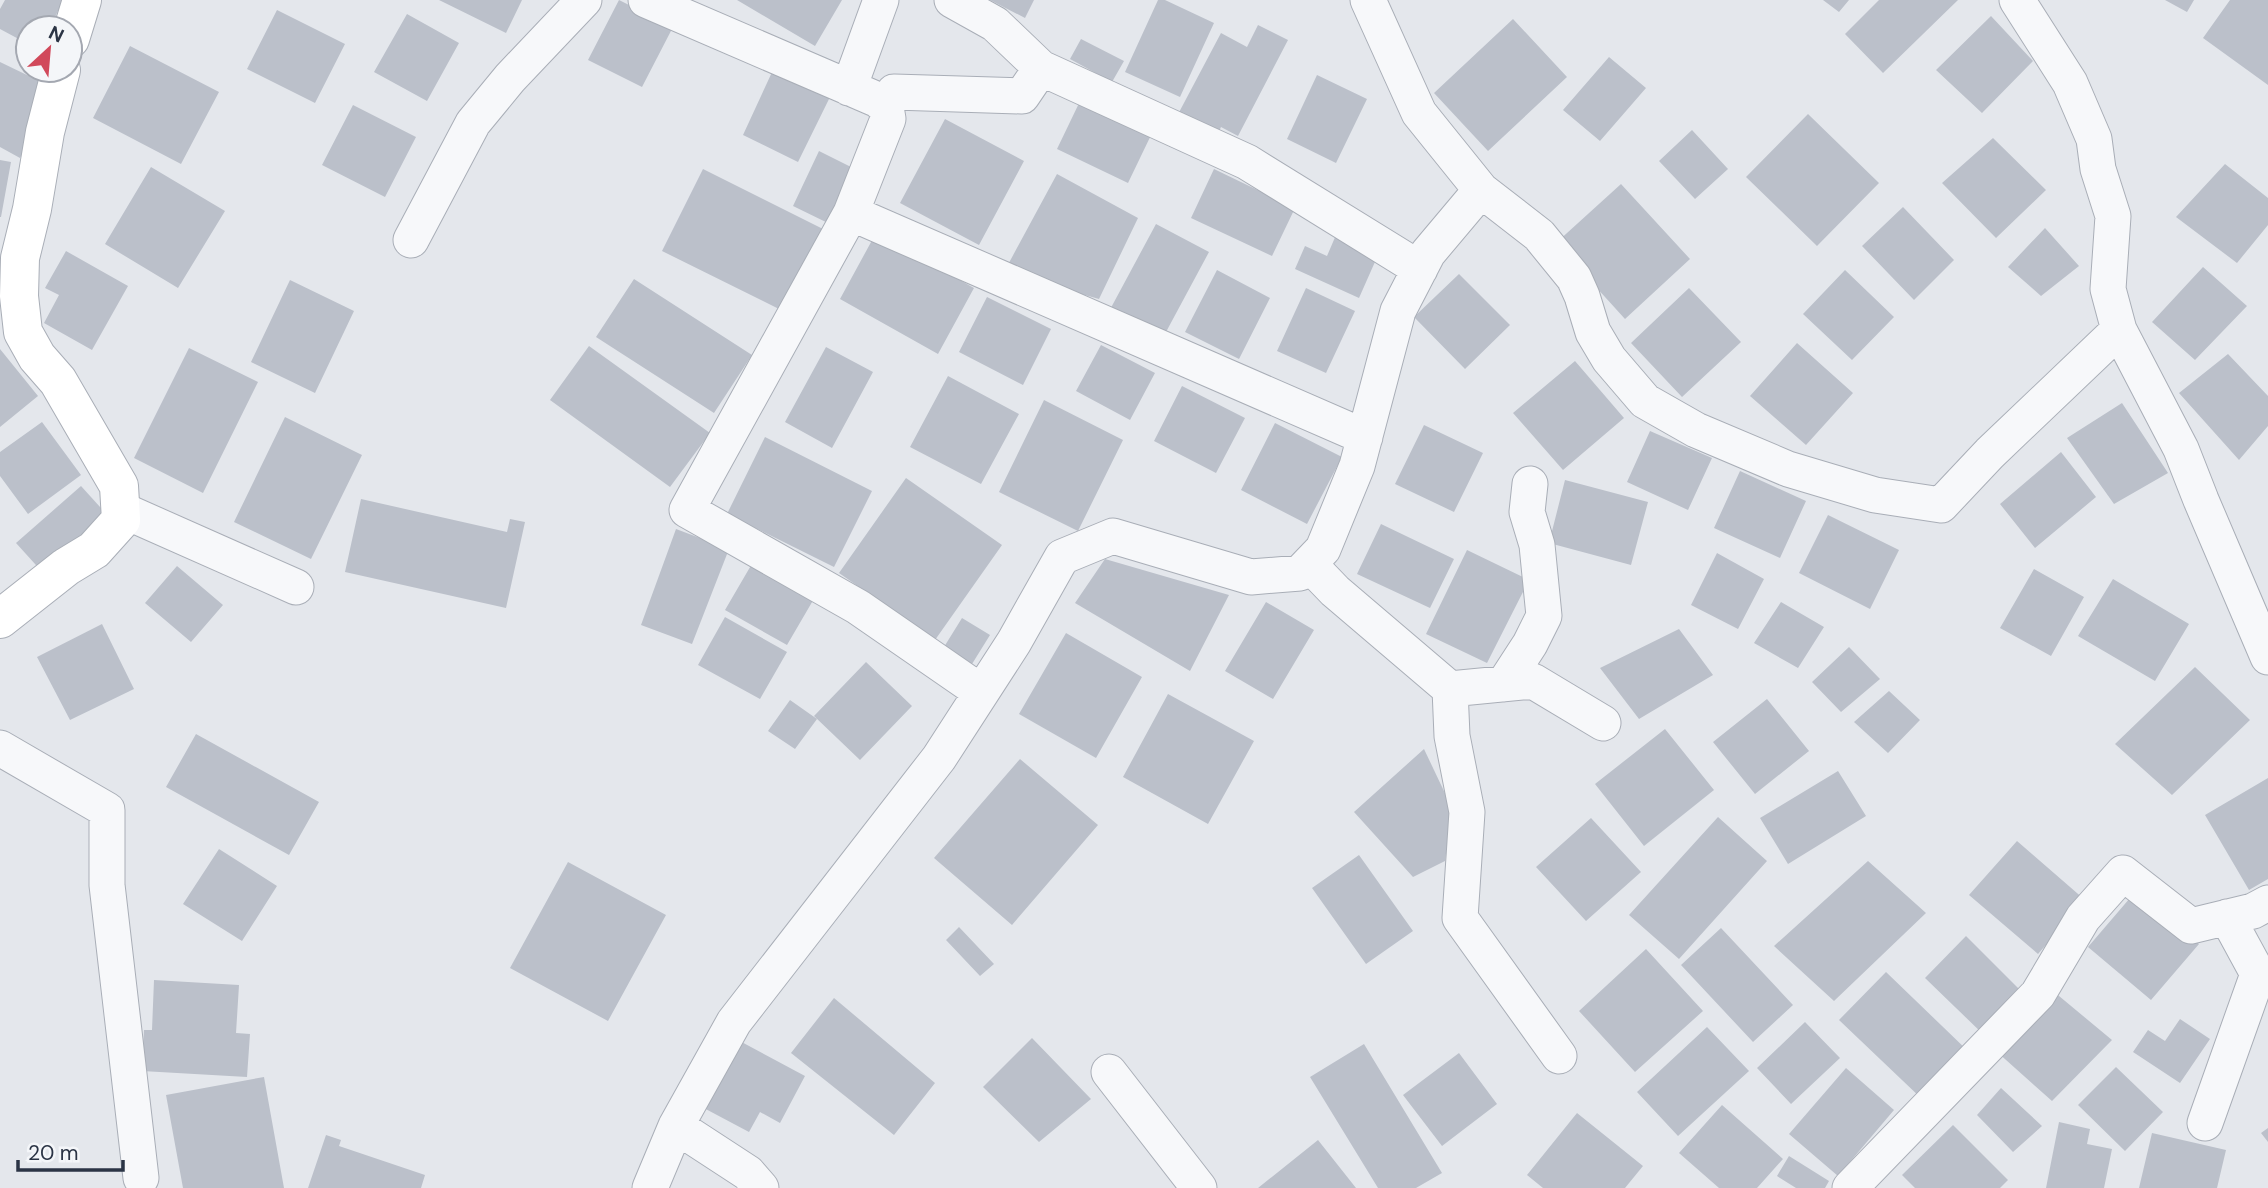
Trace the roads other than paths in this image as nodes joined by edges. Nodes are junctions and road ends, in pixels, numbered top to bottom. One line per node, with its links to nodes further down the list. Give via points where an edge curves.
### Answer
1 (584, 0): 13 (street, via 472,123)
2 (646, 0): 9 (street)
3 (881, 0): 9 (street)
4 (953, 0): 7 (street, via 995,24)
5 (1368, 0): 11 (street, via 1419,113)
6 (2017, 0): 16 (street, via 2070,83 2094,139 2113,216 2108,289)
7 (1041, 68): 10 (street, via 1022,96 894,92); 14 (street, via 1247,162)
8 (57, 84): 15 (street, via 20,258 19,296)
9 (849, 88): 10 (street)
10 (886, 107): 12 (street, via 888,119)
11 (1481, 190): 14 (street); 16 (street, via 1539,235 1574,278 1609,359 1645,401 1696,430 1788,469 1875,495 1941,505)
12 (851, 214): 17 (street); 26 (street, via 687,510 858,607)
13 (411, 240)
14 (1420, 270): 17 (street, via 1398,311)
15 (10, 314): 19 (street, via 58,381 119,486)
16 (2119, 330): 23 (street, via 2181,449)
17 (1364, 437): 20 (street, via 1323,549)
18 (1530, 484): 24 (street, via 1527,512 1537,545 1544,616)
19 (120, 509): 21 (street); 22 (street, via 121,520 94,550)
20 (1309, 564): 25 (street); 26 (street, via 1300,573 1251,577 1113,536 1062,557)
21 (296, 587)
22 (0, 619)
23 (2268, 657)
24 (1504, 684): 25 (street); 27 (street, via 1533,681)
25 (1450, 689): 31 (street, via 1452,736 1467,812 1460,918)
26 (981, 692): 34 (street, via 939,758 734,1022)
27 (1603, 723)
28 (0, 748): 35 (street, via 107,810 107,885)
29 (2268, 903): 30 (street)
30 (2227, 917): 33 (street, via 2258,974); 39 (street, via 2191,926 2123,873 2083,918 2038,994)
31 (1559, 1056)
32 (1109, 1072): 38 (street)
33 (2205, 1123)
34 (676, 1126): 36 (street); 37 (street, via 748,1173)
35 (141, 1178)
36 (650, 1188)
37 (761, 1188)
38 (1199, 1188)
39 (1850, 1188)

